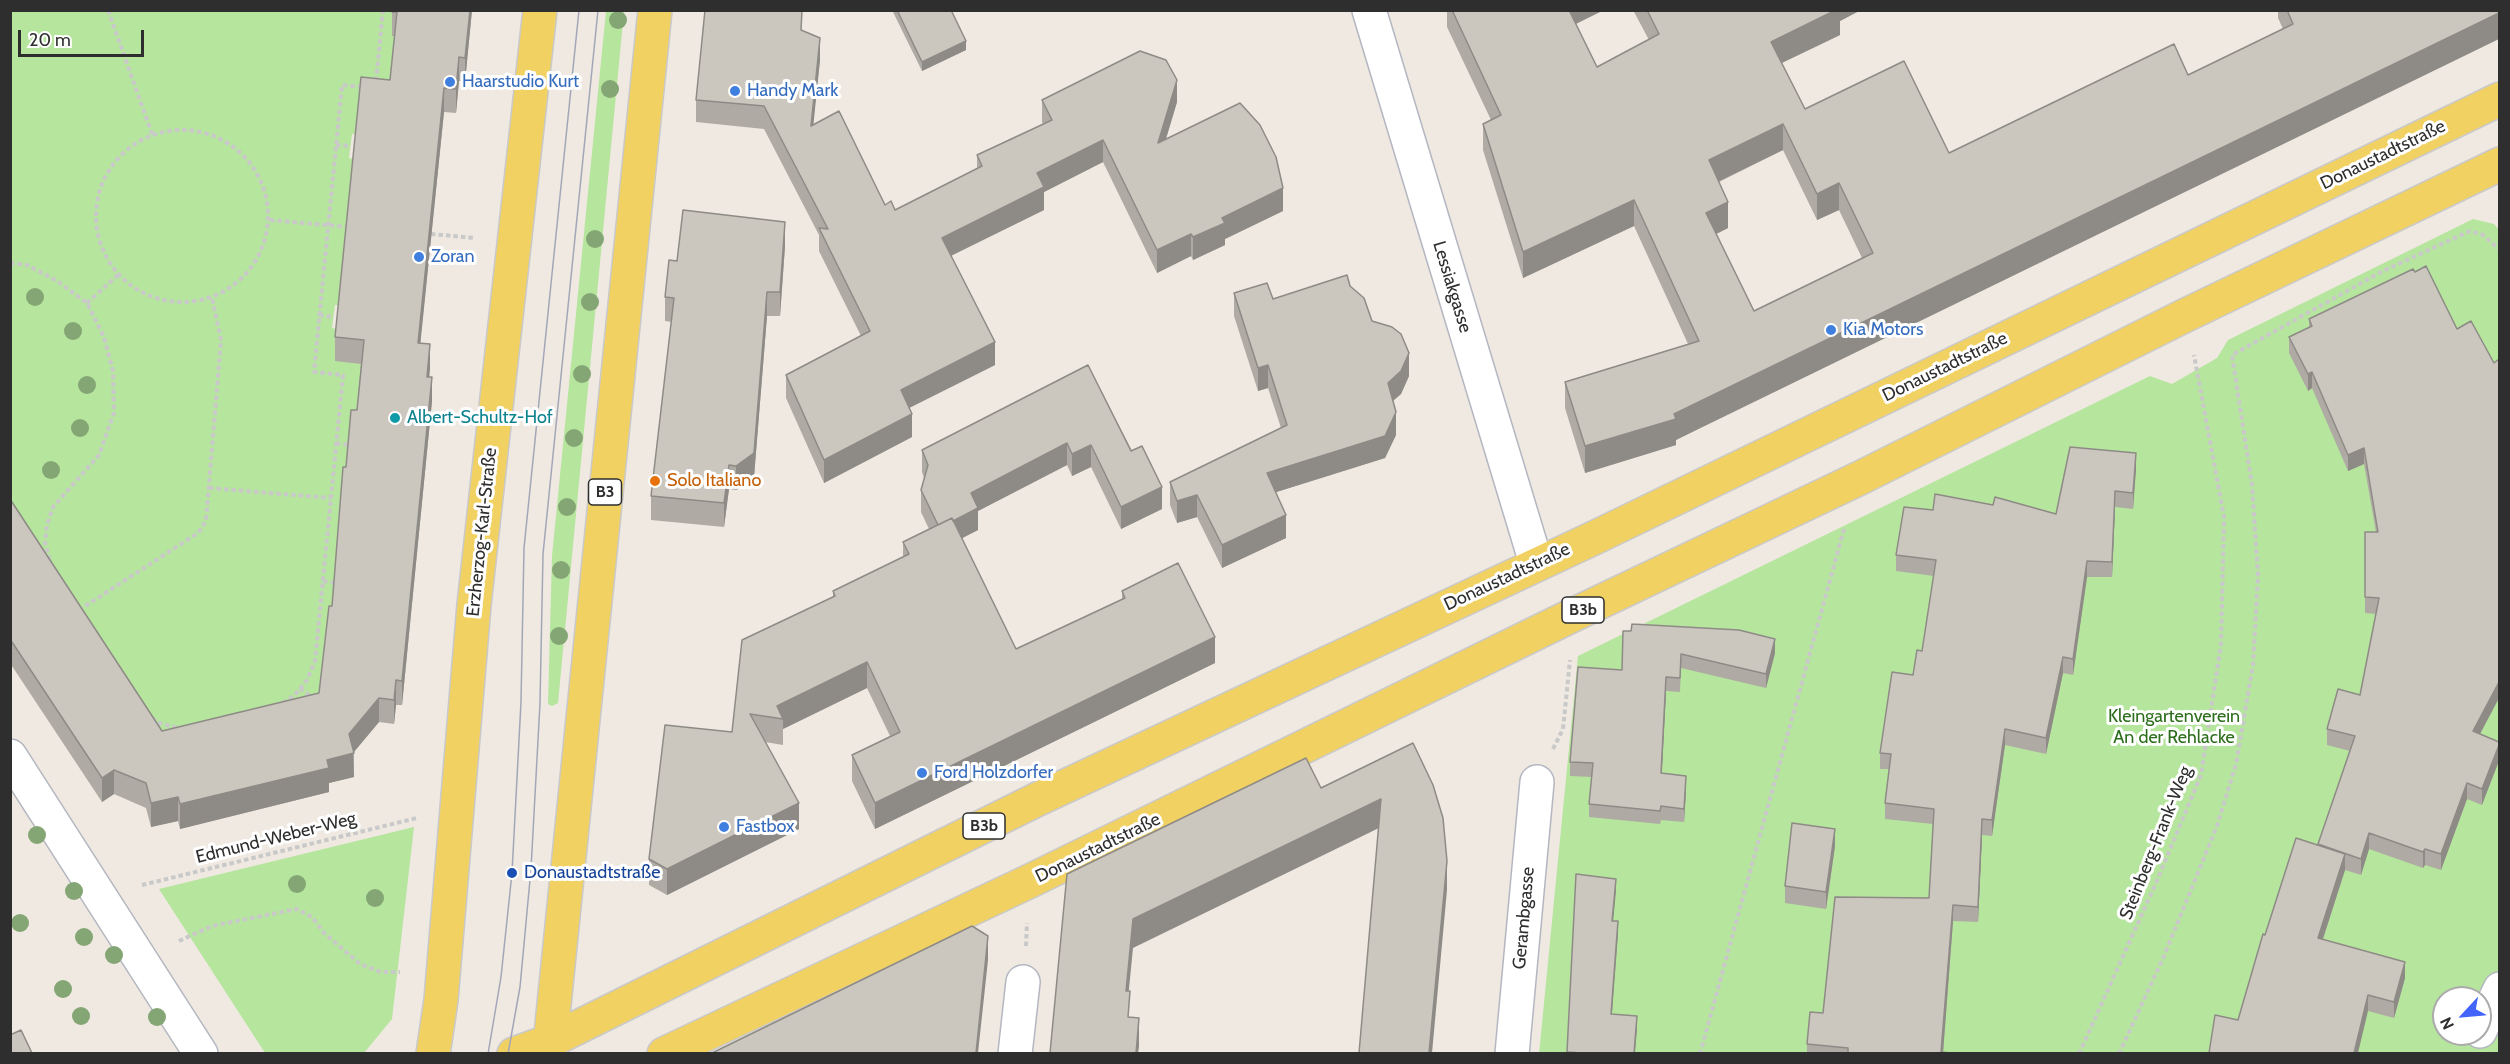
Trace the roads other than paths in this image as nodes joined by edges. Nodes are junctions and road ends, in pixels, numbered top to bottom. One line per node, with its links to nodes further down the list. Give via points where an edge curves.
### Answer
1 (540, 10): 14 (main road, Erzherzog-Karl-Straße, via 475,593 441,1000)
2 (655, 10): 12 (main road, B3)
3 (1369, 10): 6 (street, Lessiakgasse)
4 (2499, 99): 6 (main road, Donaustadtstraße / B3b)
5 (2499, 164): 16 (main road, Donaustadtstraße / B3b, via 1030,881)
6 (1536, 562): 12 (main road, Donaustadtstraße / B3b, via 1036,800)
7 (10, 756): 13 (street)
8 (1537, 782): 18 (street, Gerambgasse)
9 (1023, 982): 17 (street)
10 (2499, 989): 11 (street)
11 (2492, 1004)
12 (549, 1047): 15 (main road, Donaustadtstraße / B3b)
13 (201, 1053)
14 (433, 1053)
15 (514, 1053)
16 (664, 1053)
17 (1015, 1053)
18 (1512, 1053)

